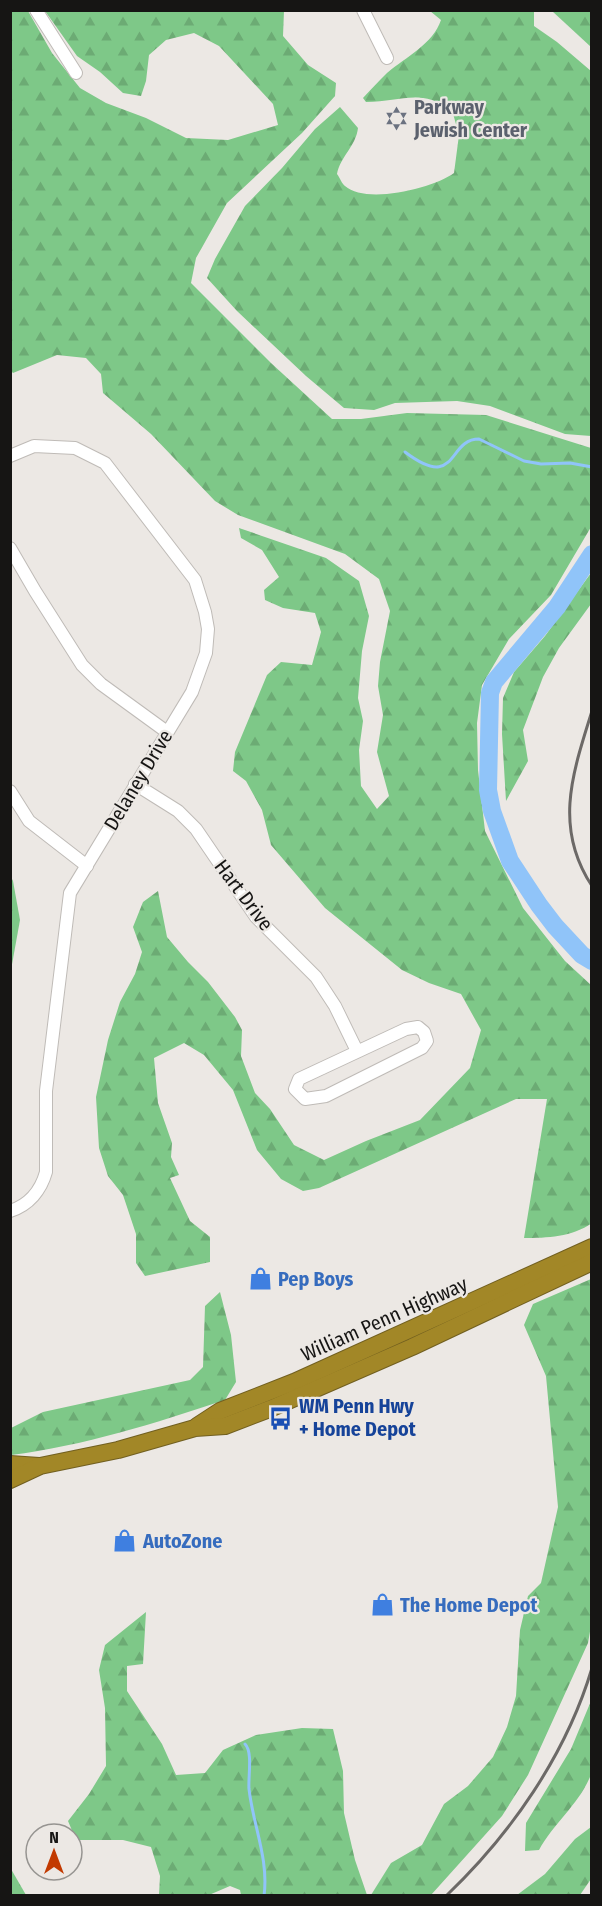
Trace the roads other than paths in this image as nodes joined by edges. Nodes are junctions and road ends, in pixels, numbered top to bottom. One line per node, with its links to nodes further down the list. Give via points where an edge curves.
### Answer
1 (36, 10): 4 (street)
2 (363, 10): 3 (street)
3 (387, 58)
4 (76, 73)
5 (10, 456): 7 (street, Delaney Drive, via 34,446 75,448 105,462 195,580 208,629 206,653 192,692)
6 (10, 548): 7 (street, via 82,665 101,684)
7 (167, 732): 8 (street, Delaney Drive)
8 (135, 784): 10 (street, Delaney Drive); 11 (street, Hart Drive, via 178,811 196,829 256,917 316,977)
9 (10, 791): 10 (street, via 29,821)
10 (87, 866): 12 (street, Delaney Drive, via 70,893 66,920 46,1091 46,1172 33,1197)
11 (357, 1051): 11 (street, via 299,1079 295,1089 305,1099 326,1096 422,1048 427,1041 418,1027)
12 (10, 1211)
13 (591, 1247): 15 (highway, William Penn Highway)
14 (591, 1262): 15 (highway, William Penn Highway)
15 (476, 1308): 17 (highway, William Penn Highway, via 220,1411 195,1428 118,1450)
16 (10, 1464): 17 (highway, William Penn Highway)
17 (40, 1466): 18 (highway, William Penn Highway)
18 (10, 1480)

